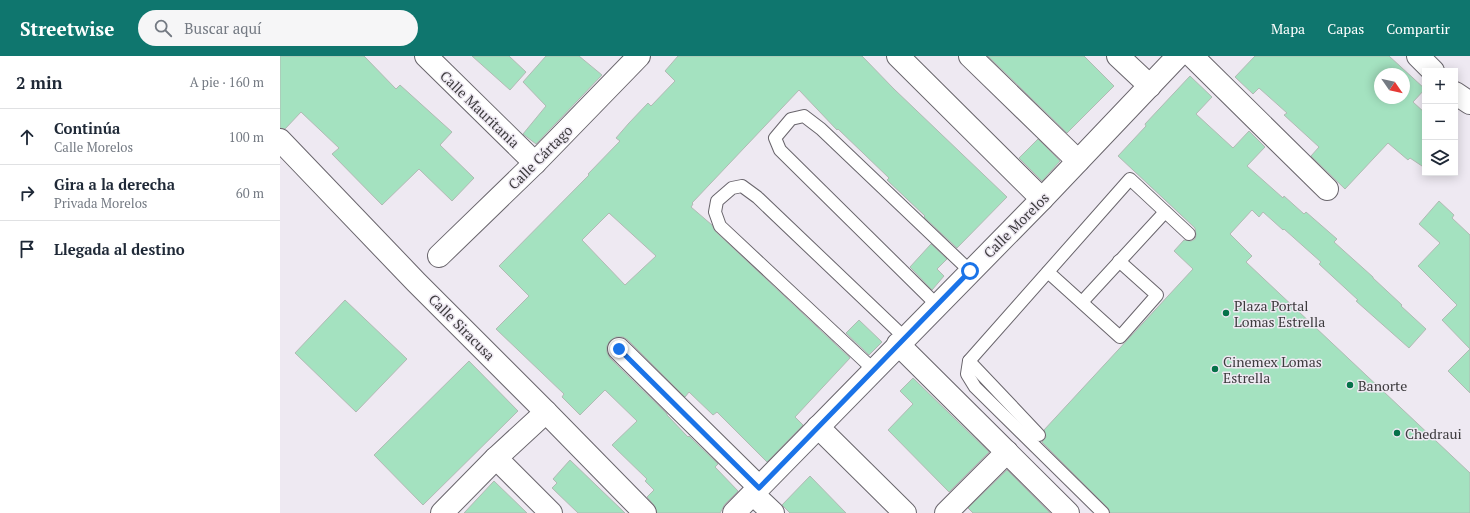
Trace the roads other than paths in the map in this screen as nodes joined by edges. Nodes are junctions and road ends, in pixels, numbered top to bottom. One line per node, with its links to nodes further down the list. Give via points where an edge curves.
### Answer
1 (426, 56): 15 (street, Calle Mauritania)
2 (639, 56): 15 (street, Calle Cártago)
3 (898, 56): 17 (street)
4 (970, 56): 14 (street)
5 (1118, 56): 10 (street)
6 (1178, 56): 10 (street, Calle Morelos)
7 (1192, 56): 16 (street)
8 (1418, 56): 9 (street)
9 (1430, 68)
10 (1150, 86): 14 (street, Calle Morelos)
11 (1458, 95): 12 (street)
12 (1470, 103)
13 (280, 140): 30 (street, Calle Siracusa, via 416,282)
14 (1078, 160): 17 (street, Calle Morelos)
15 (535, 163): 20 (street, Calle Cártago)
16 (1327, 189)
17 (1042, 199): 22 (street, Calle Morelos)
18 (1165, 212): 19 (lane); 21 (lane); 23 (lane, via 1130,179)
19 (1189, 234)
20 (439, 256)
21 (1119, 261): 24 (lane); 24 (lane, via 1157,295 1120,337)
22 (970, 271): 25 (street, Calle Morelos); 25 (lane, via 821,128 804,116 791,120 775,138 780,150)
23 (1048, 272): 24 (lane); 28 (lane)
24 (1082, 302)
25 (937, 305): 26 (street, Calle Morelos)
26 (902, 341): 29 (street, Calle Morelos); 29 (lane, via 757,197 742,186 732,188 717,201 715,212 720,226); 33 (street)
27 (619, 349): 35 (street)
28 (970, 361): 32 (lane); 44 (lane, via 967,374 975,387)
29 (874, 370): 31 (street, Calle Morelos)
30 (546, 412): 34 (street); 38 (street, Calle Siracusa)
31 (818, 427): 35 (street, Calle Morelos); 41 (street)
32 (1039, 435)
33 (1007, 452): 42 (street); 43 (street)
34 (496, 458): 36 (street); 37 (street)
35 (756, 491): 39 (street, Calle Morelos); 40 (street)
36 (442, 513)
37 (551, 513)
38 (645, 513)
39 (734, 513)
40 (772, 513)
41 (905, 513)
42 (946, 513)
43 (1068, 513)
44 (1103, 513)

